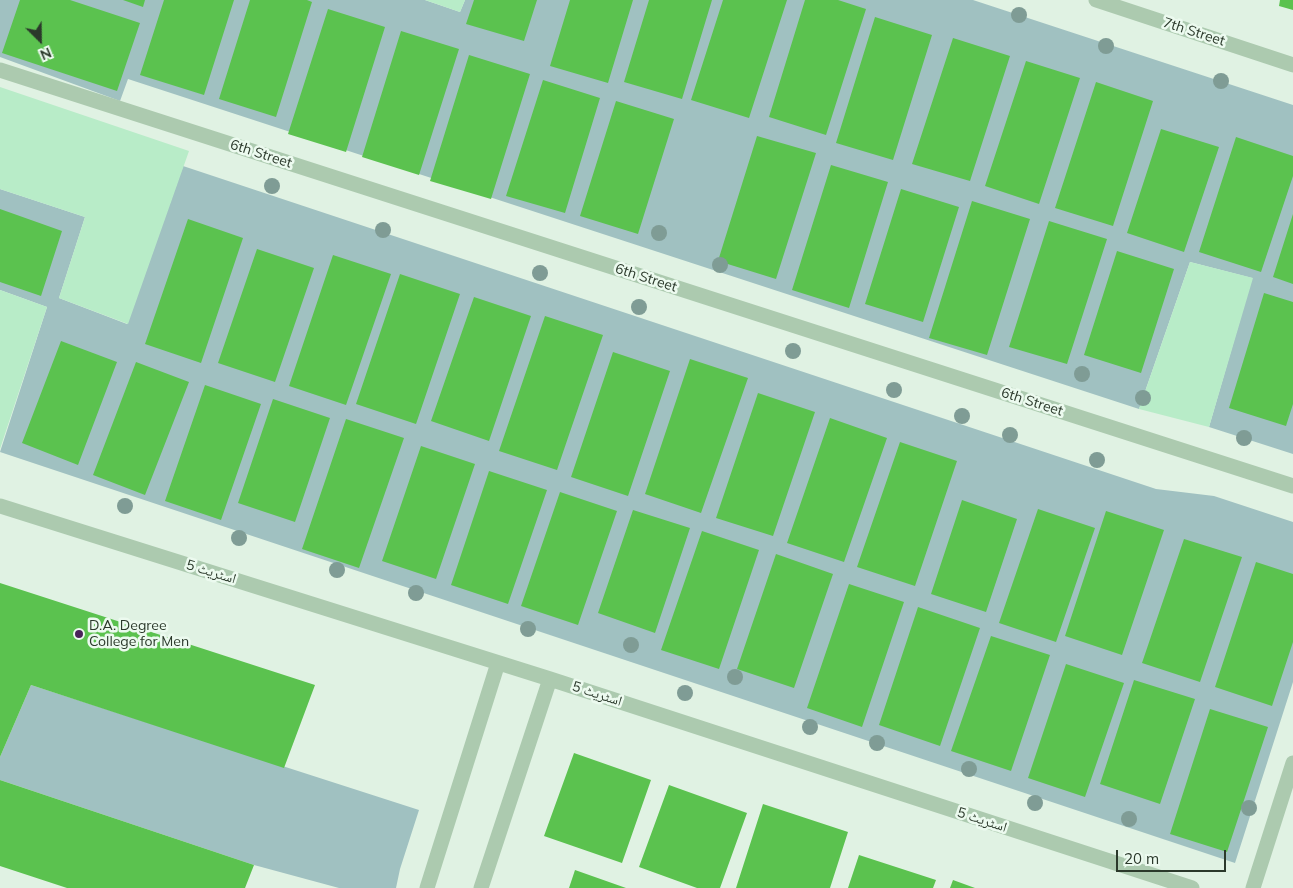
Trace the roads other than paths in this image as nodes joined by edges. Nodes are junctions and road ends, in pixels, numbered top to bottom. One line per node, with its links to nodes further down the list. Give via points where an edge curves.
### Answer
1 (1096, 0): 2 (street, 7th Street)
2 (1293, 65)
3 (0, 70): 4 (street, 6th Street)
4 (1293, 486)
5 (0, 506): 6 (street, اسٹریٹ 5)
6 (498, 663): 7 (street, اسٹریٹ 5); 9 (street)
7 (550, 679): 10 (street); 11 (street, اسٹریٹ 5)
8 (1293, 762): 12 (street)
9 (427, 888)
10 (481, 888)
11 (1192, 888)
12 (1253, 888)

